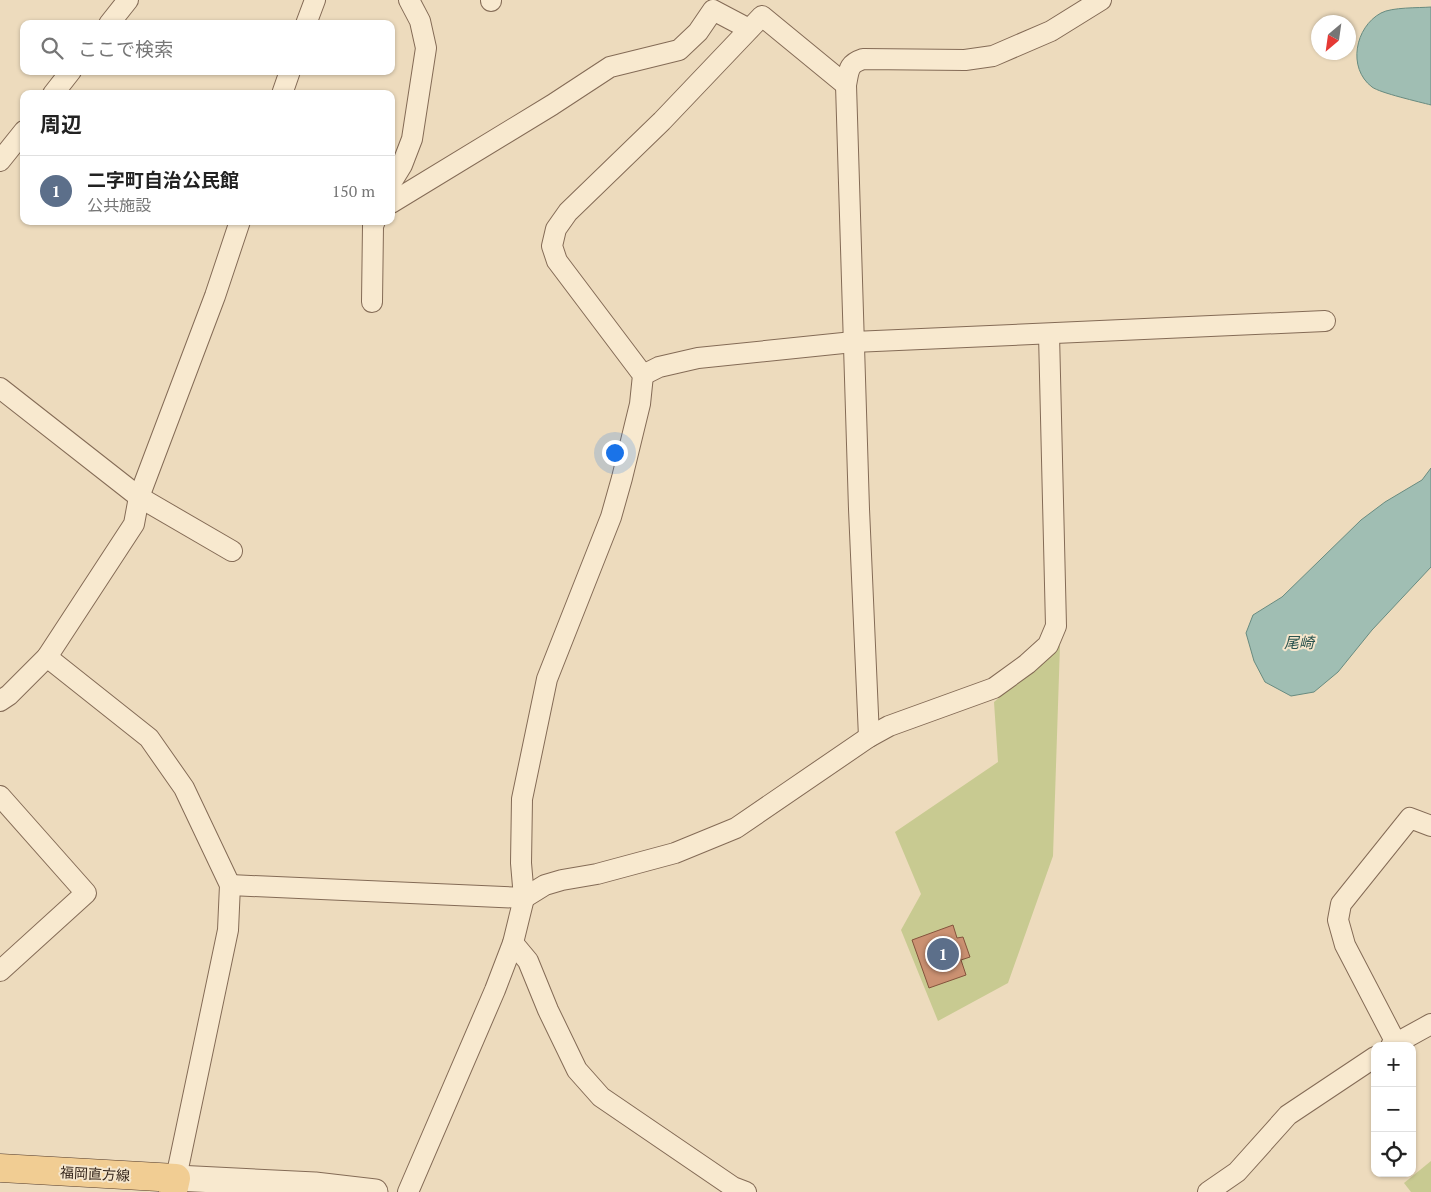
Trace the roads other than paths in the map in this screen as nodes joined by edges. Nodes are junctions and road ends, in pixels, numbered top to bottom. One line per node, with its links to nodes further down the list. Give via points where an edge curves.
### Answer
1 (128, 0): 6 (street)
2 (315, 0): 7 (street)
3 (409, 0): 16 (street, via 420,21 426,48 412,138)
4 (1101, 0): 11 (street, via 1051,31 993,56 965,60 863,59 854,62)
5 (713, 5): 8 (street); 17 (street, via 698,32 679,50 610,67)
6 (112, 20)
7 (308, 20)
8 (749, 29): 11 (street, via 762,16); 24 (street, via 662,121 568,212 556,229 552,246 557,261)
9 (68, 75): 12 (street)
10 (289, 75): 13 (street)
11 (846, 85): 23 (street)
12 (57, 90)
13 (283, 90)
14 (20, 136): 15 (street)
15 (0, 162)
16 (395, 177)
17 (395, 201)
18 (239, 225): 26 (street)
19 (373, 225): 20 (street)
20 (372, 302)
21 (1325, 321): 22 (street)
22 (1049, 334): 23 (street); 30 (street, via 1056,626 1048,644 994,688 889,726)
23 (853, 342): 24 (street, via 698,358 659,367); 30 (street)
24 (643, 375): 34 (street, via 640,404 610,517 547,679 522,799)
25 (0, 388): 26 (street)
26 (139, 497): 27 (street); 28 (street, via 134,524)
27 (232, 550)
28 (47, 656): 29 (street, via 9,695); 33 (street, via 149,738 184,788)
29 (0, 700)
30 (868, 737): 34 (street, via 736,828 675,853 544,885)
31 (0, 796): 36 (street, via 86,893)
32 (1431, 826): 38 (street, via 1410,818 1341,904 1338,920 1345,944)
33 (230, 885): 34 (street); 42 (street, via 228,930)
34 (524, 898): 35 (street)
35 (513, 943): 44 (street); 45 (street, via 528,961 576,1070 601,1097 733,1187)
36 (0, 971)
37 (1431, 1024): 39 (street)
38 (1392, 1042)
39 (1397, 1042)
40 (1371, 1060): 46 (street, via 1288,1115 1237,1172)
41 (0, 1168): 42 (main road, 福岡直方線)
42 (175, 1185): 43 (street, via 314,1185)
43 (374, 1192)
44 (408, 1192)
45 (746, 1192)
46 (1208, 1192)

